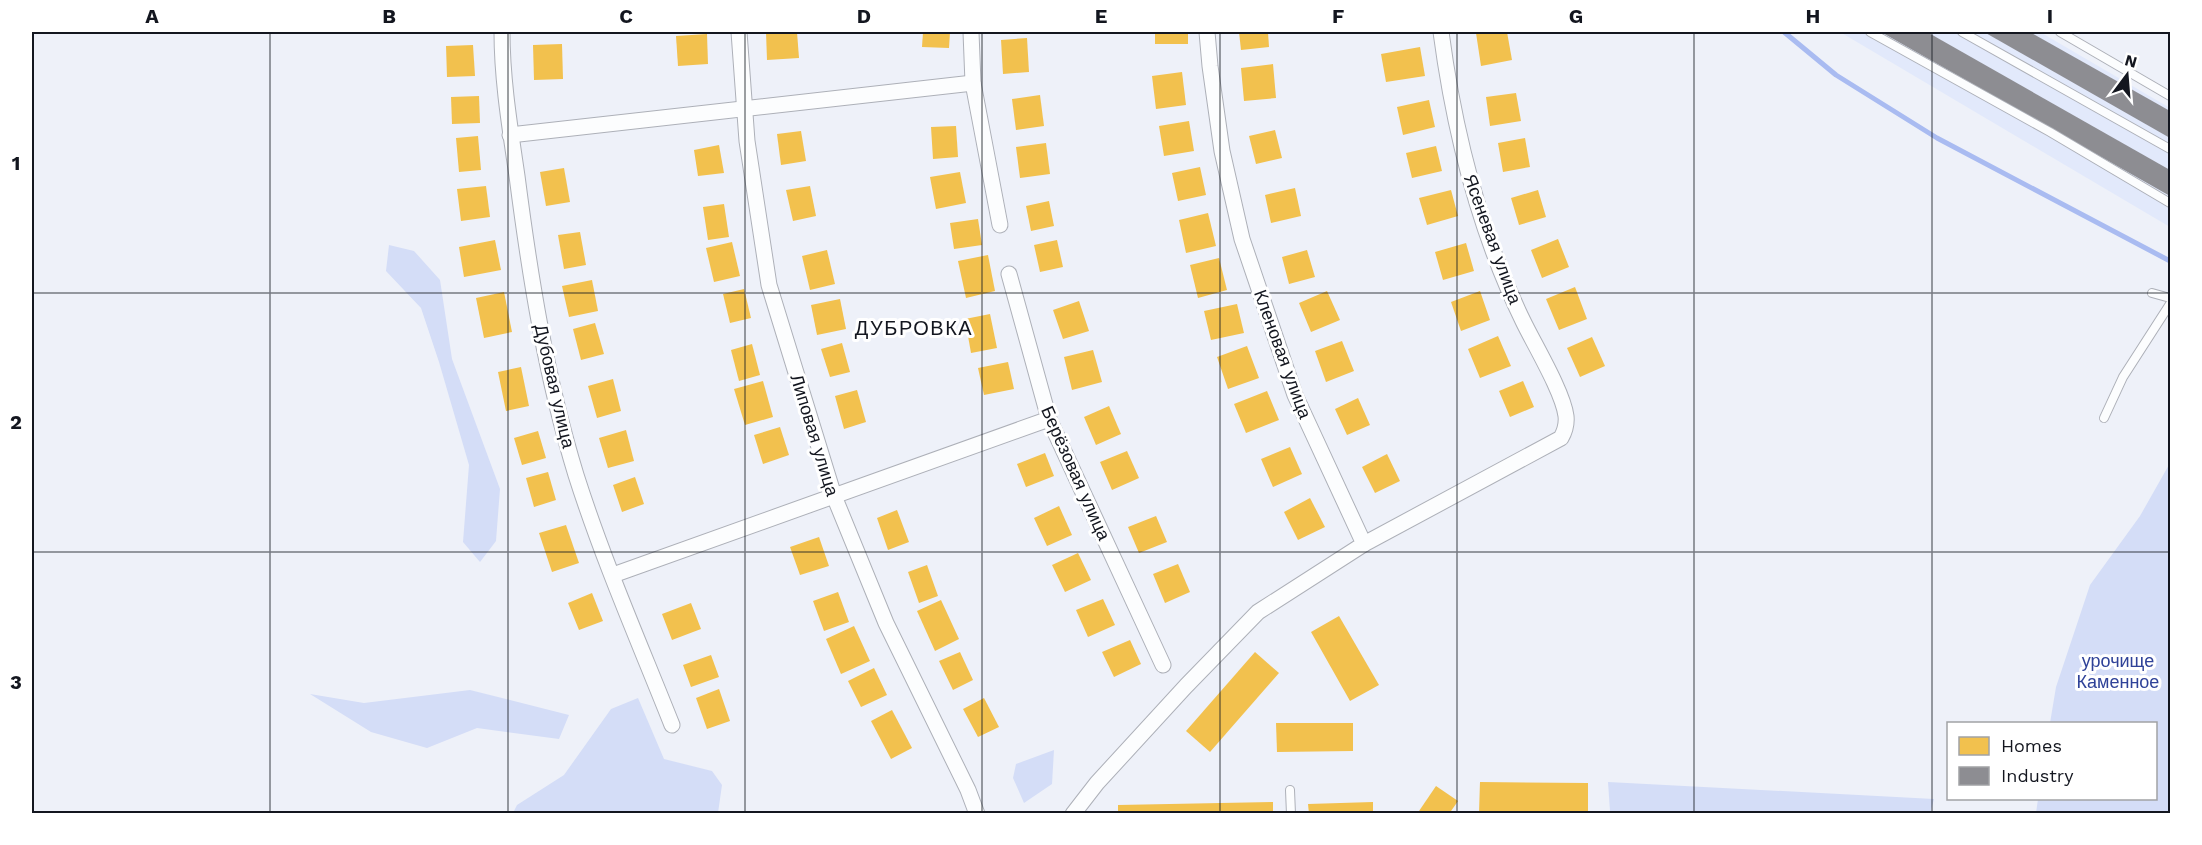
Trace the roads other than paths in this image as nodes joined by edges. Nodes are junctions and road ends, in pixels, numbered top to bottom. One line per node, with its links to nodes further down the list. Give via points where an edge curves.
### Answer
1 (502, 32): 12 (street, Дубовая улица)
2 (739, 32): 11 (street, Липовая улица)
3 (971, 32): 9 (street)
4 (1208, 32): 23 (street, Кленовая улица, via 1222,150 1242,239 1294,395)
5 (1441, 32): 23 (street, Ясеневая улица, via 1448,86 1468,171 1506,287 1559,395 1566,428 1561,438)
6 (1870, 32): 14 (lane)
7 (1962, 32): 13 (lane)
8 (2060, 32): 10 (lane)
9 (973, 83): 11 (street); 15 (street)
10 (2170, 96)
11 (743, 110): 12 (street); 22 (street, Липовая улица, via 769,285)
12 (510, 135): 24 (street, Дубовая улица, via 528,264 548,367 576,474)
13 (2170, 149)
14 (2170, 203)
15 (1000, 225)
16 (1010, 274): 21 (street, Берёзовая улица)
17 (2152, 293): 18 (lane)
18 (2170, 298)
19 (2170, 304): 20 (lane, via 2123,377)
20 (2103, 418)
21 (1049, 419): 22 (street); 25 (street, Берёзовая улица)
22 (834, 496): 24 (street); 28 (street, Липовая улица, via 886,623)
23 (1364, 544): 29 (street, via 1258,612)
24 (613, 575): 26 (street, Дубовая улица)
25 (1163, 665)
26 (672, 725)
27 (1290, 790): 30 (lane)
28 (977, 813)
29 (1073, 813)
30 (1291, 813)

